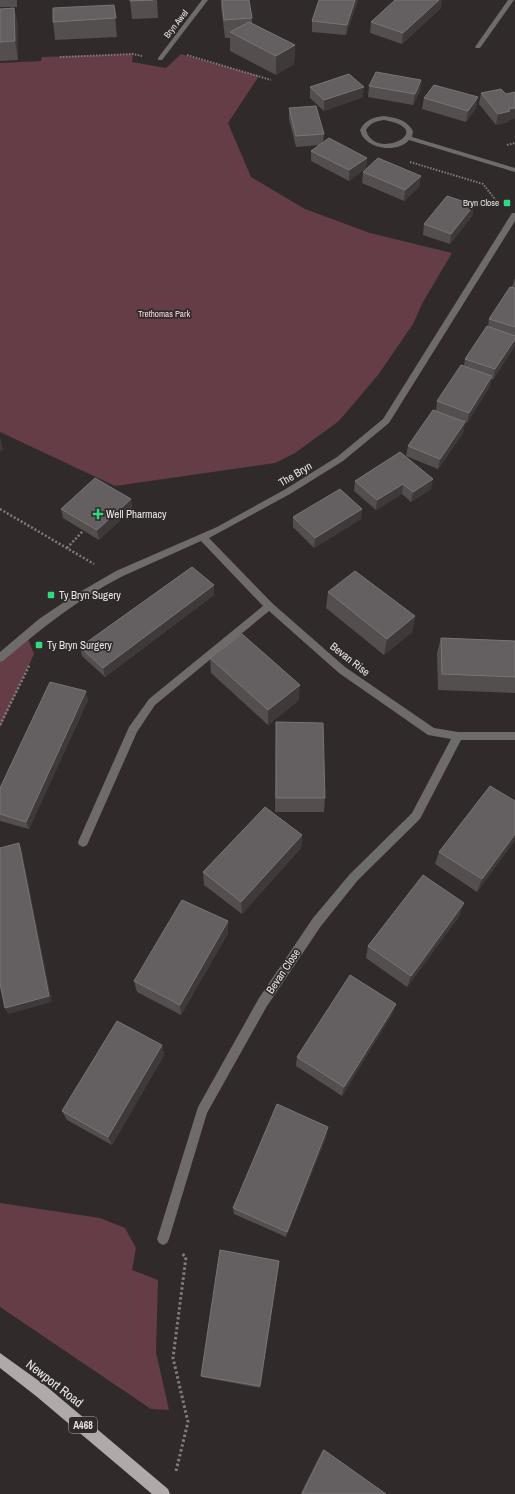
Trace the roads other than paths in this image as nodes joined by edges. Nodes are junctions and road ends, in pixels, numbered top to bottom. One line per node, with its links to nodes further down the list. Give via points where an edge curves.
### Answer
1 (205, 0): 4 (street, Bryn Awel)
2 (511, 0): 3 (street)
3 (478, 47)
4 (160, 59)
5 (409, 138): 5 (street, via 400,144 385,146 367,138 365,125 377,119 393,118 410,128); 6 (street)
6 (515, 170)
7 (513, 218): 8 (street, The Bryn, via 386,421 340,460 287,492)
8 (202, 536): 9 (street, Bevan Rise); 10 (street, The Bryn, via 115,576 76,599 26,634)
9 (270, 606): 11 (street, Bevan Rise, via 355,679 432,732); 13 (street, via 152,702 133,730)
10 (0, 658)
11 (458, 736): 12 (street, Bevan Rise); 14 (street, Bevan Close, via 416,816 349,883 317,922 263,1002 202,1111)
12 (515, 736)
13 (83, 842)
14 (163, 1239)
15 (0, 1360): 16 (main road, Newport Road / A468, via 47,1395)
16 (163, 1494)

